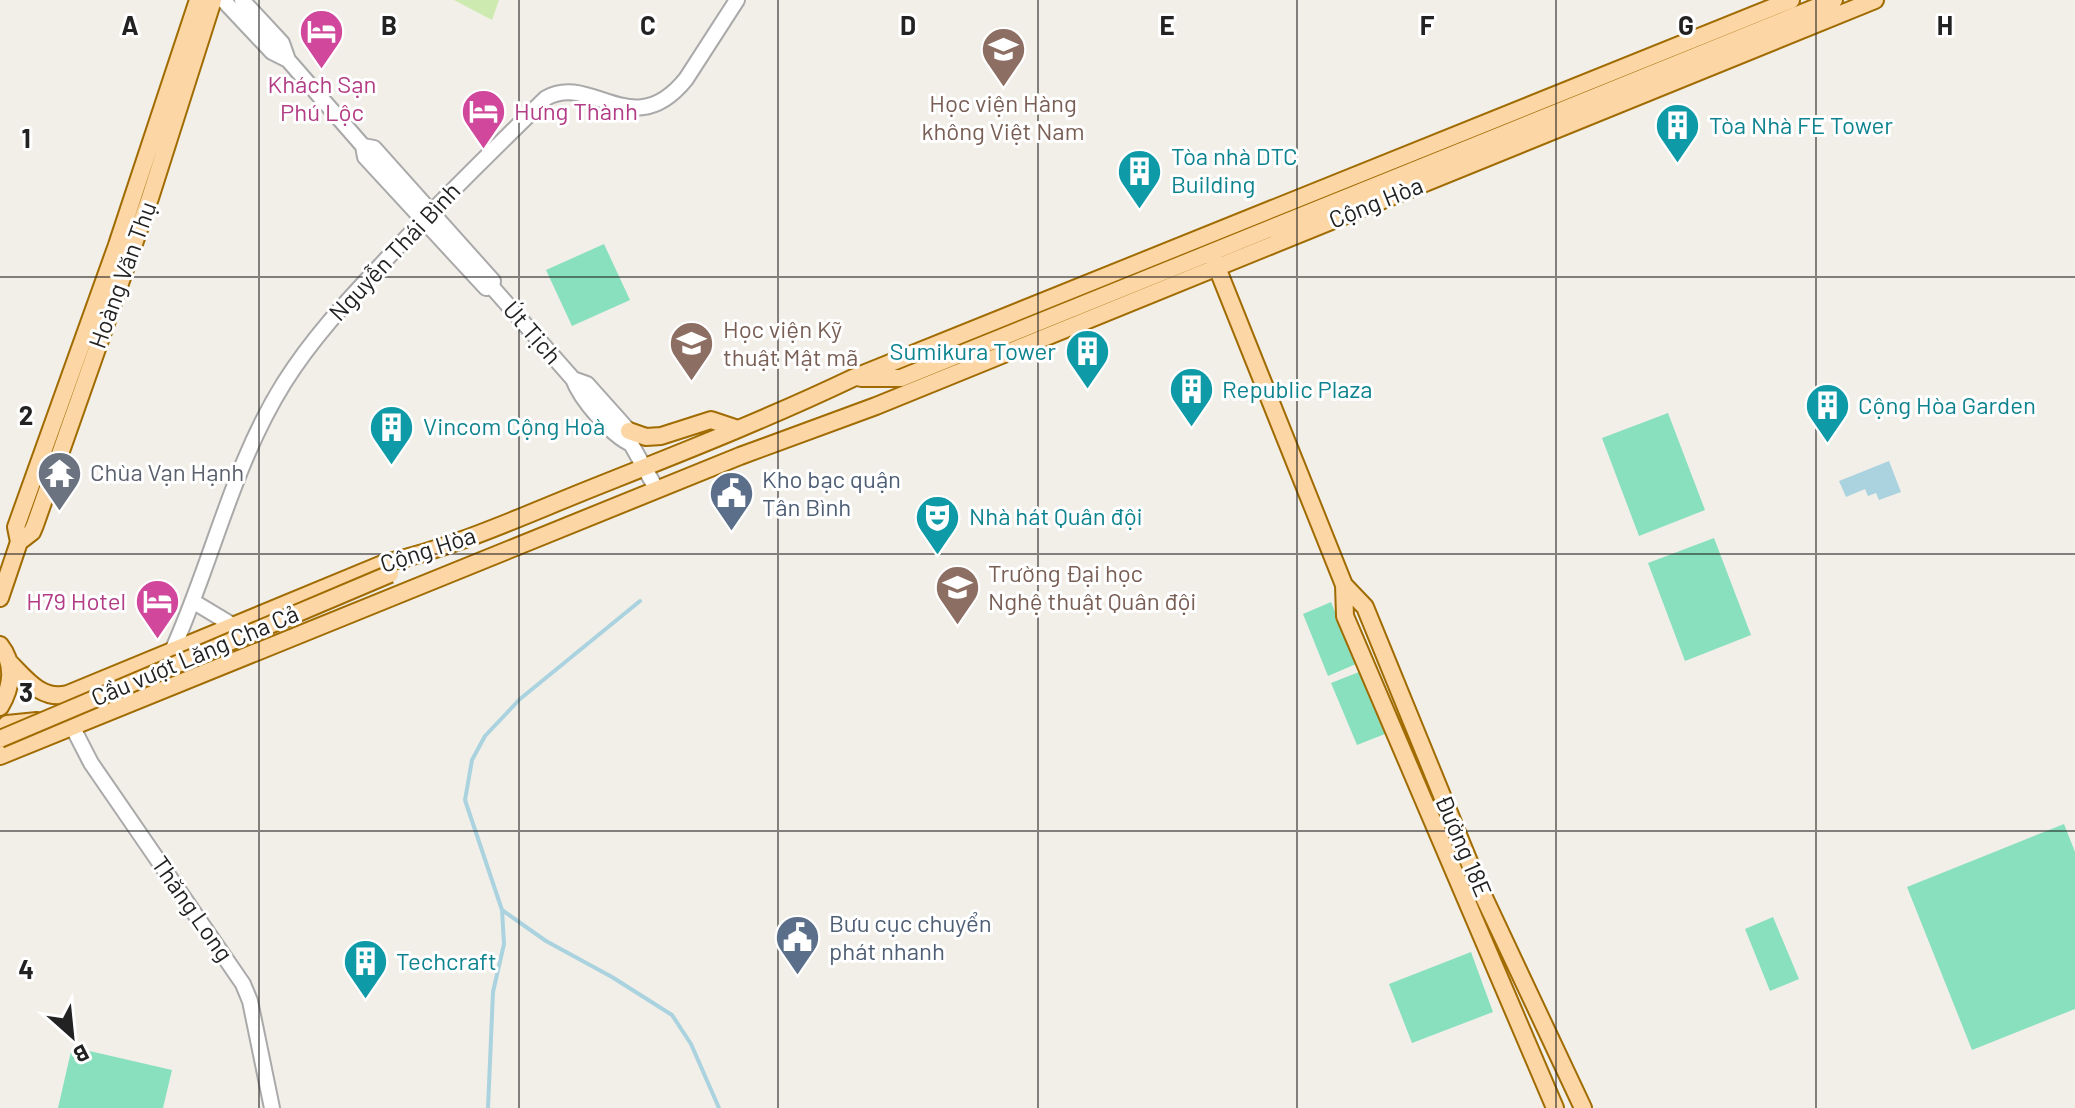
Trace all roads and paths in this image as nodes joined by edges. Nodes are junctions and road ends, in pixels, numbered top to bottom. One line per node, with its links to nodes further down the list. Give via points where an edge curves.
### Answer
1 (198, 0): 9 (main road, Hoàng Văn Thụ)
2 (213, 0): 9 (main road, Hoàng Văn Thụ)
3 (223, 0): 10 (street, Út Tịch, via 272,52)
4 (242, 0): 10 (street, Út Tịch, via 282,43)
5 (737, 0): 11 (street, Nguyễn Thái Bình, via 668,98 638,108 568,92 550,95)
6 (1791, 0): 12 (main road, Cộng Hòa)
7 (1834, 0): 12 (main road, Cộng Hòa)
8 (1875, 0): 12 (main road, Cộng Hòa)
9 (195, 36): 21 (main road, Hoàng Văn Thụ, via 16,527 19,542)
10 (288, 60): 11 (street, Út Tịch, via 363,146 365,157)
11 (426, 216): 17 (street, Út Tịch, via 573,379 587,384); 24 (street, Nguyễn Thái Bình, via 331,318 283,384 233,487)
12 (1211, 252): 13 (main road, Cộng Hòa); 14 (main road, Cộng Hòa); 15 (main road, Cộng Hòa); 22 (main road, Đường 18E)
13 (853, 378): 14 (main road, Cộng Hòa); 16 (main road, Cộng Hòa)
14 (901, 378): 15 (main road, Cộng Hòa)
15 (876, 406): 19 (main road, Cộng Hòa)
16 (738, 429): 17 (main road, via 711,420 661,436); 18 (main road, Cộng Hòa)
17 (630, 438): 18 (street, Út Tịch)
18 (645, 467): 19 (street, Út Tịch); 20 (main road, Cộng Hòa)
19 (657, 490): 30 (main road, Cộng Hòa)
20 (436, 551): 25 (main road, Cộng Hòa, via 385,563); 32 (main road, Cầu vượt Lăng Cha Cả, bridge)
21 (5, 568): 23 (main road, Hoàng Văn Thụ)
22 (1344, 585): 33 (main road, Đường 18E, via 1365,607); 35 (main road, Đường 18E, via 1345,616)
23 (0, 598)
24 (194, 602): 25 (street); 27 (street, Nguyễn Thái Bình)
25 (234, 626): 27 (main road, Cộng Hòa)
26 (0, 645): 28 (main road)
27 (172, 651): 28 (main road, Cộng Hòa, via 55,697 38,690)
28 (10, 663): 29 (main road, via 9,689)
29 (0, 707)
30 (109, 712): 31 (main road, Cộng Hòa); 32 (main road)
31 (72, 726): 34 (main road, Cộng Hòa); 39 (street, Thăng Long, via 91,763 243,984)
32 (2, 728): 34 (main road)
33 (1418, 737): 35 (main road); 37 (main road, Đường 18E)
34 (40, 739): 36 (main road, Cộng Hòa)
35 (1398, 744): 38 (main road, Đường 18E)
36 (0, 756)
37 (1516, 964): 38 (main road); 41 (main road, Đường 18E)
38 (1497, 971): 40 (main road, Đường 18E)
39 (272, 1108)
40 (1555, 1108)
41 (1583, 1108)

